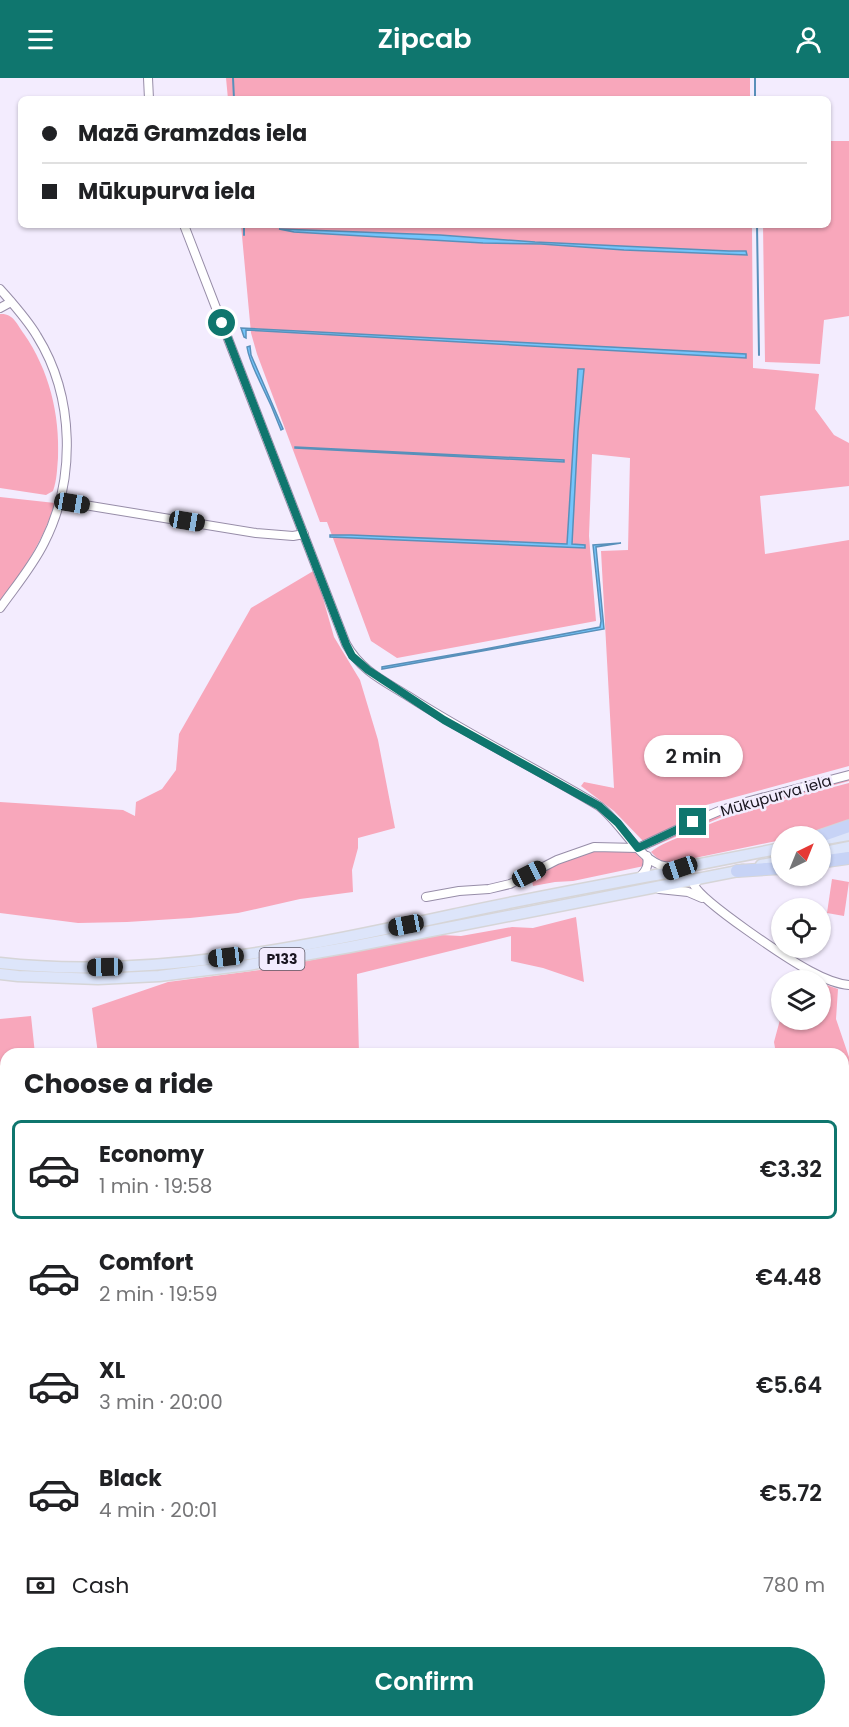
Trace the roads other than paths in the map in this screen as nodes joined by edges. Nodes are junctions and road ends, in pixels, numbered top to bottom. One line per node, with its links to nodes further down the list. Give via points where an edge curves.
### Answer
1 (148, 78): 2 (street)
2 (149, 96)
3 (185, 228): 8 (street)
4 (0, 289): 5 (street)
5 (11, 302): 6 (street); 7 (street, via 38,337 59,388 66,419 65,475)
6 (0, 308)
7 (60, 501): 8 (street, via 256,533); 9 (street, via 37,556)
8 (304, 534): 16 (street, via 346,644 359,663 444,720 599,806)
9 (0, 608)
10 (849, 775): 16 (street, Mūkupurva iela, via 719,811)
11 (849, 826): 12 (highway)
12 (831, 832)
13 (849, 835): 14 (main road)
14 (831, 838)
15 (849, 847): 18 (main road)
16 (638, 848): 19 (street); 29 (street, via 594,847 557,860 510,884)
17 (771, 850): 23 (main road, P133)
18 (831, 851)
19 (646, 856): 23 (street, via 661,865); 26 (street, via 648,866)
20 (849, 858): 21 (highway)
21 (831, 860)
22 (771, 863): 25 (main road, P133)
23 (680, 868): 26 (main road, P133)
24 (771, 869): 25 (highway)
25 (737, 871): 27 (main road, P133)
26 (639, 878): 31 (main road, P133, via 314,943 216,958 112,967)
27 (699, 879): 28 (main road, P133); 30 (street, via 694,885)
28 (650, 888): 30 (street, via 688,892); 32 (main road, P133, via 237,967 98,979)
29 (426, 897)
30 (706, 899): 33 (street, via 809,971)
31 (0, 963)
32 (0, 974)
33 (849, 985)

